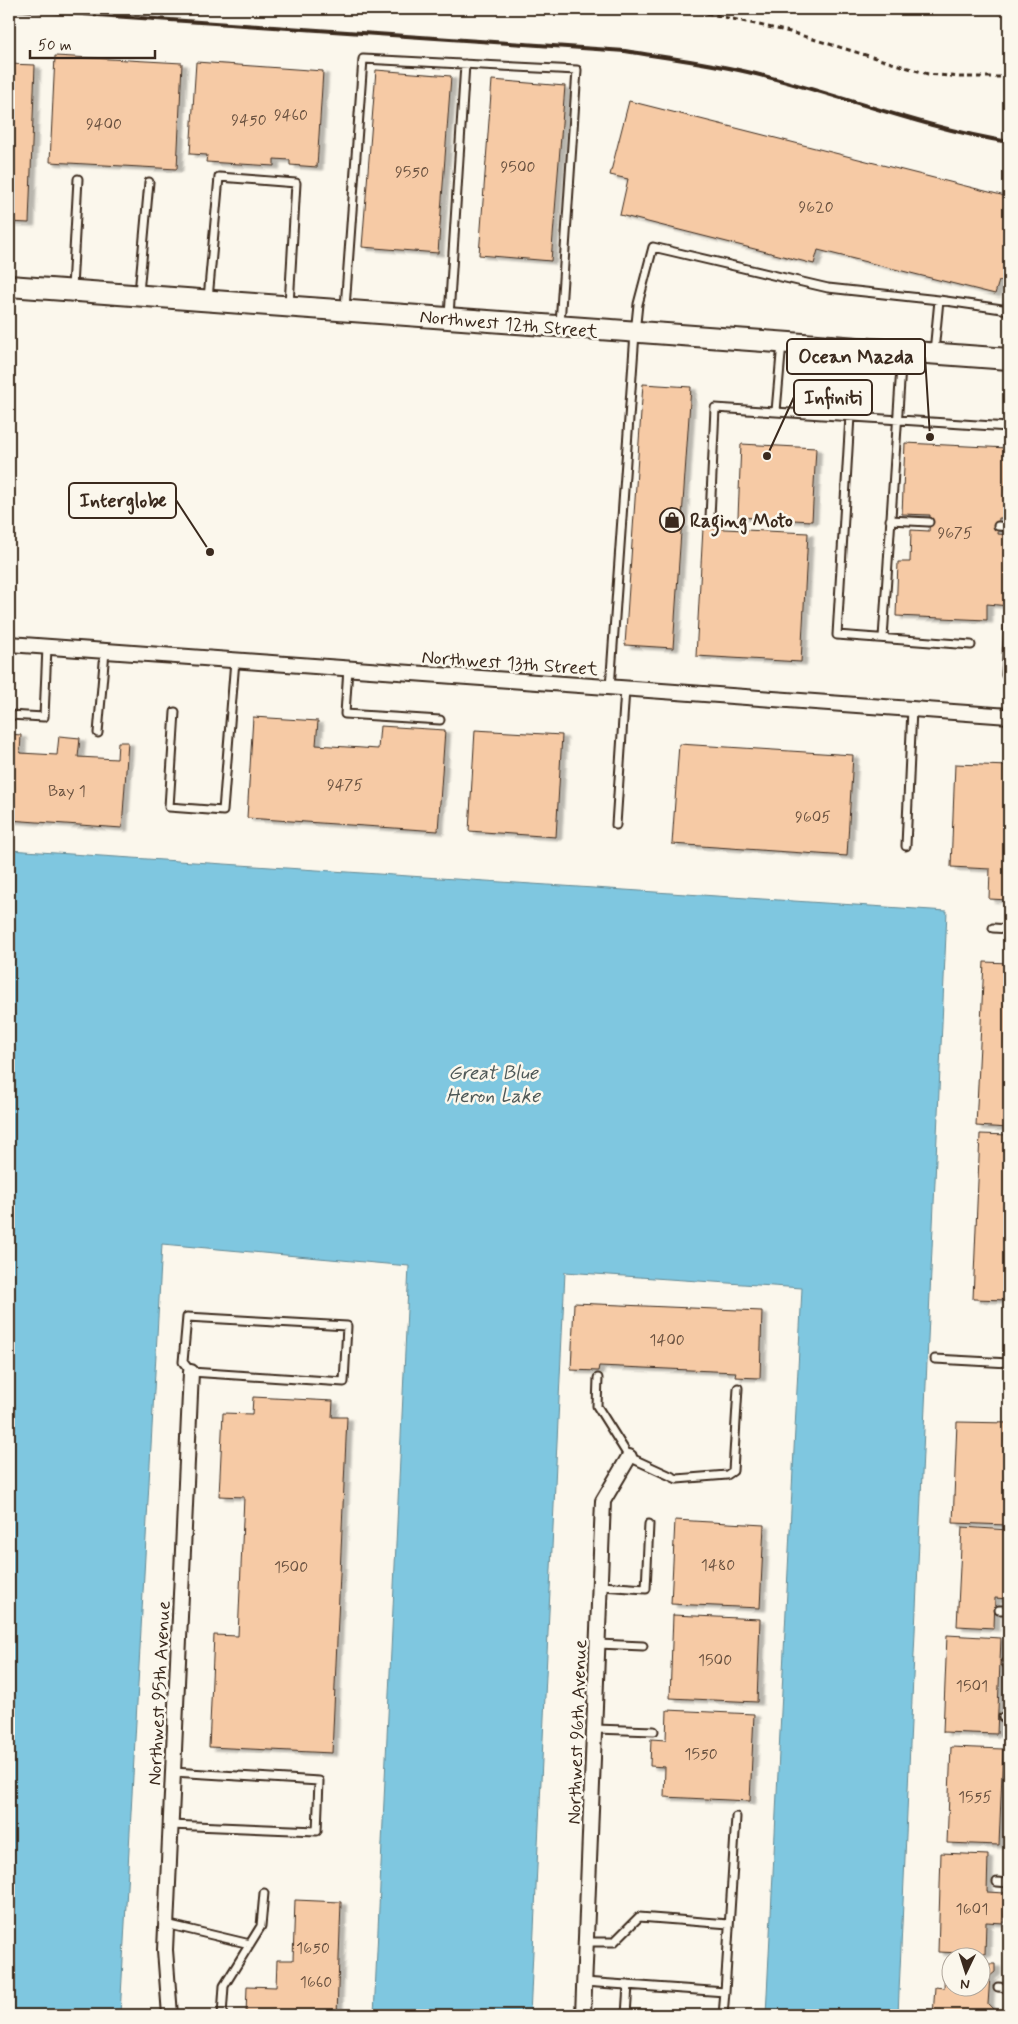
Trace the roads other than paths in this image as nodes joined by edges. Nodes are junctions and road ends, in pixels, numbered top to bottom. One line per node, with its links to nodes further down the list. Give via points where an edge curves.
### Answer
1 (465, 64): 10 (lane, via 363,59); 12 (lane); 13 (lane, via 577,70)
2 (78, 179): 5 (lane)
3 (148, 182): 6 (lane)
4 (9, 286): 5 (main road, Northwest 12th Street)
5 (72, 291): 6 (main road, Northwest 12th Street)
6 (139, 296): 7 (main road, Northwest 12th Street)
7 (208, 300): 9 (main road, Northwest 12th Street); 9 (lane, via 219,177 296,183)
8 (939, 300): 11 (lane); 14 (lane, via 828,288 653,247); 17 (lane)
9 (289, 306): 10 (main road, Northwest 12th Street)
10 (345, 310): 12 (main road, Northwest 12th Street)
11 (1009, 310)
12 (448, 318): 13 (main road, Northwest 12th Street)
13 (560, 327): 14 (main road, Northwest 12th Street)
14 (634, 333): 15 (main road, Northwest 12th Street); 37 (lane)
15 (782, 343): 16 (main road, Northwest 12th Street); 19 (lane)
16 (902, 352): 17 (main road, Northwest 12th Street); 21 (lane)
17 (934, 354): 18 (main road, Northwest 12th Street)
18 (1009, 359)
19 (776, 411): 20 (lane); 23 (lane, via 715,408)
20 (850, 416): 21 (lane); 29 (lane, via 837,635)
21 (897, 419): 22 (lane); 24 (lane)
22 (1009, 427)
23 (710, 518)
24 (890, 520): 25 (lane); 29 (lane)
25 (929, 522)
26 (998, 526): 27 (lane)
27 (1009, 527)
28 (1009, 618): 36 (lane)
29 (883, 638): 31 (lane)
30 (9, 644): 32 (street, Northwest 13th Street)
31 (971, 645)
32 (47, 647): 33 (street, Northwest 13th Street); 41 (lane, via 44,718)
33 (105, 651): 34 (street, Northwest 13th Street); 44 (lane)
34 (234, 660): 35 (street, Northwest 13th Street); 40 (lane, via 223,811 169,807)
35 (348, 668): 37 (street, Northwest 13th Street); 43 (lane, via 345,714)
36 (1006, 675)
37 (610, 688): 38 (street, Northwest 13th Street)
38 (625, 689): 39 (street, Northwest 13th Street); 45 (lane)
39 (912, 708): 42 (street, Northwest 13th Street); 46 (lane)
40 (175, 712)
41 (9, 715)
42 (1009, 716)
43 (440, 720)
44 (98, 733)
45 (616, 825)
46 (906, 846)
47 (993, 928): 48 (lane)
48 (1009, 929)
49 (935, 1359): 50 (lane)
50 (1009, 1363)
51 (191, 1372): 51 (lane, via 344,1382 347,1326 187,1316 183,1362); 63 (street, Northwest 95th Avenue)
52 (598, 1378): 54 (lane, via 597,1406)
53 (738, 1388): 54 (lane, via 735,1464 727,1475 677,1478)
54 (629, 1457): 56 (street, Northwest 96th Avenue, via 603,1501)
55 (649, 1524): 56 (lane, via 646,1589)
56 (600, 1586): 59 (street, Northwest 96th Avenue)
57 (1000, 1610): 58 (lane)
58 (1009, 1610)
59 (598, 1644): 60 (lane); 61 (street, Northwest 96th Avenue)
60 (643, 1646)
61 (595, 1728): 62 (lane); 71 (street, Northwest 96th Avenue)
62 (654, 1731)
63 (173, 1772): 65 (street, Northwest 95th Avenue); 65 (lane, via 319,1780 317,1831)
64 (736, 1818): 70 (lane)
65 (170, 1825): 69 (street, Northwest 95th Avenue)
66 (997, 1882): 67 (lane)
67 (1009, 1883)
68 (264, 1893): 72 (lane, via 261,1926)
69 (166, 1924): 72 (lane); 78 (street, Northwest 95th Avenue, via 165,1976)
70 (729, 1924): 71 (lane, via 639,1917 614,1942); 77 (lane)
71 (586, 1942): 73 (street, Northwest 96th Avenue)
72 (250, 1944): 79 (lane, via 224,1986)
73 (584, 1982): 74 (lane); 80 (street, Northwest 96th Avenue)
74 (628, 1985): 77 (lane); 81 (lane)
75 (998, 1987): 76 (lane)
76 (1009, 1988)
77 (725, 1992): 82 (lane)
78 (170, 2015)
79 (222, 2015)
80 (583, 2015)
81 (626, 2015)
82 (723, 2015)

